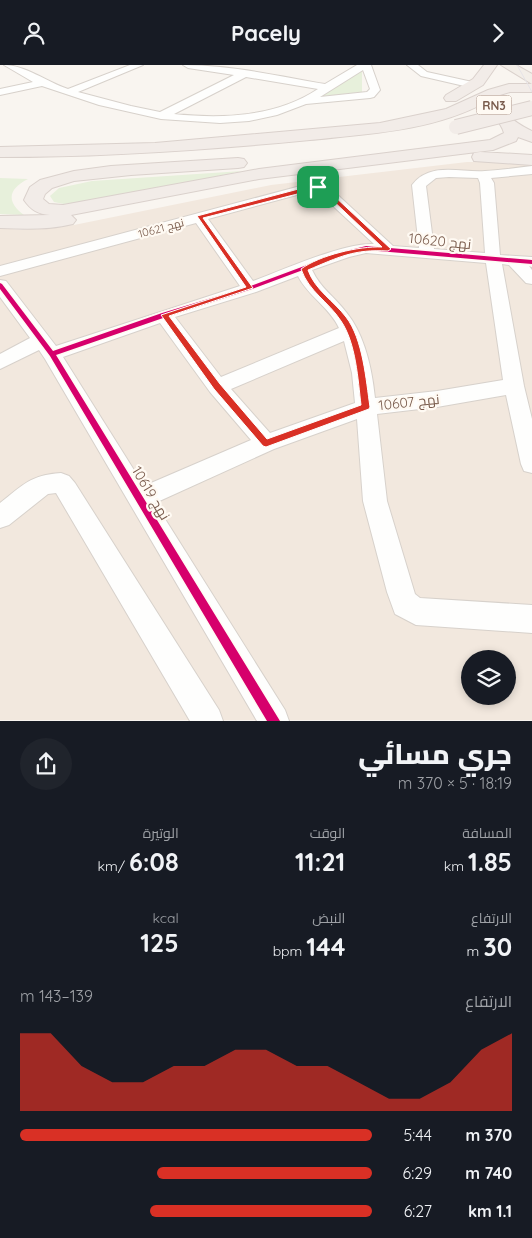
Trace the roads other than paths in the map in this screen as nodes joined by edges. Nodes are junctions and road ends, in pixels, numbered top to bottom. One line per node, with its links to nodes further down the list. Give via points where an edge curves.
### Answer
1 (9, 65): 11 (street)
2 (138, 65): 15 (street)
3 (188, 65): 9 (street)
4 (262, 65): 9 (street)
5 (365, 65): 13 (street); 17 (street, via 374,90 370,95)
6 (412, 65): 12 (street, via 424,74)
7 (492, 65): 12 (highway); 16 (main road, RN3)
8 (507, 65): 10 (main road, RN3)
9 (244, 74): 13 (street); 19 (street)
10 (531, 81): 16 (highway, RN3)
11 (43, 83): 14 (street); 15 (street)
12 (473, 85): 23 (highway, via 461,94 417,111 375,122)
13 (327, 87): 17 (street)
14 (0, 92)
15 (68, 92): 19 (street)
16 (497, 92): 22 (highway, RN3, via 493,102); 23 (highway, via 480,102 420,119)
17 (304, 101): 19 (street, via 264,114 233,119)
18 (532, 108): 21 (highway, bridge)
19 (161, 116)
20 (532, 120): 21 (highway)
21 (462, 131): 25 (highway, via 284,151 127,160); 28 (highway, via 345,155)
22 (525, 136): 26 (highway, via 500,150); 28 (highway, via 512,133 510,139 494,145 259,174 63,211 43,209 33,200 38,189 55,180)
23 (287, 137): 24 (highway, via 133,150)
24 (0, 152)
25 (0, 158)
26 (446, 158): 27 (highway); 33 (highway, via 271,179 77,218 31,223)
27 (532, 160)
28 (130, 170): 30 (highway)
29 (532, 170): 31 (street)
30 (37, 171)
31 (483, 175): 35 (street, via 436,174 419,185); 36 (street, via 487,183)
32 (199, 217): 34 (street, نهج 10621, via 318,187); 38 (street, نهج 10621); 41 (street)
33 (0, 222)
34 (388, 249): 35 (street, نهج 10620); 37 (street, نهج 10620, via 366,248 344,253)
35 (427, 253): 36 (street, نهج 10620)
36 (493, 259): 39 (street, نهج 10620, via 513,261); 46 (street)
37 (304, 269): 41 (street, نهج 10620); 43 (street, via 309,282 344,319)
38 (0, 271)
39 (531, 276)
40 (0, 285): 44 (street, نهج 10619)
41 (250, 288): 42 (street, نهج 10620)
42 (164, 315): 44 (street, نهج 10620); 47 (street)
43 (350, 331): 47 (street); 48 (street, via 360,365)
44 (46, 348): 45 (street, نهج 10620); 51 (street, نهج 10619)
45 (0, 362)
46 (514, 386): 48 (street, نهج 10607); 50 (street)
47 (217, 387): 49 (street)
48 (366, 407): 49 (street, نهج 10607); 53 (street, via 375,501 405,604 416,611)
49 (266, 443): 51 (street, نهج 10607)
50 (532, 464)
51 (140, 499): 55 (street, نهج 10619)
52 (0, 517): 54 (street, via 43,484 61,483)
53 (532, 619)
54 (208, 721)
55 (274, 721)

